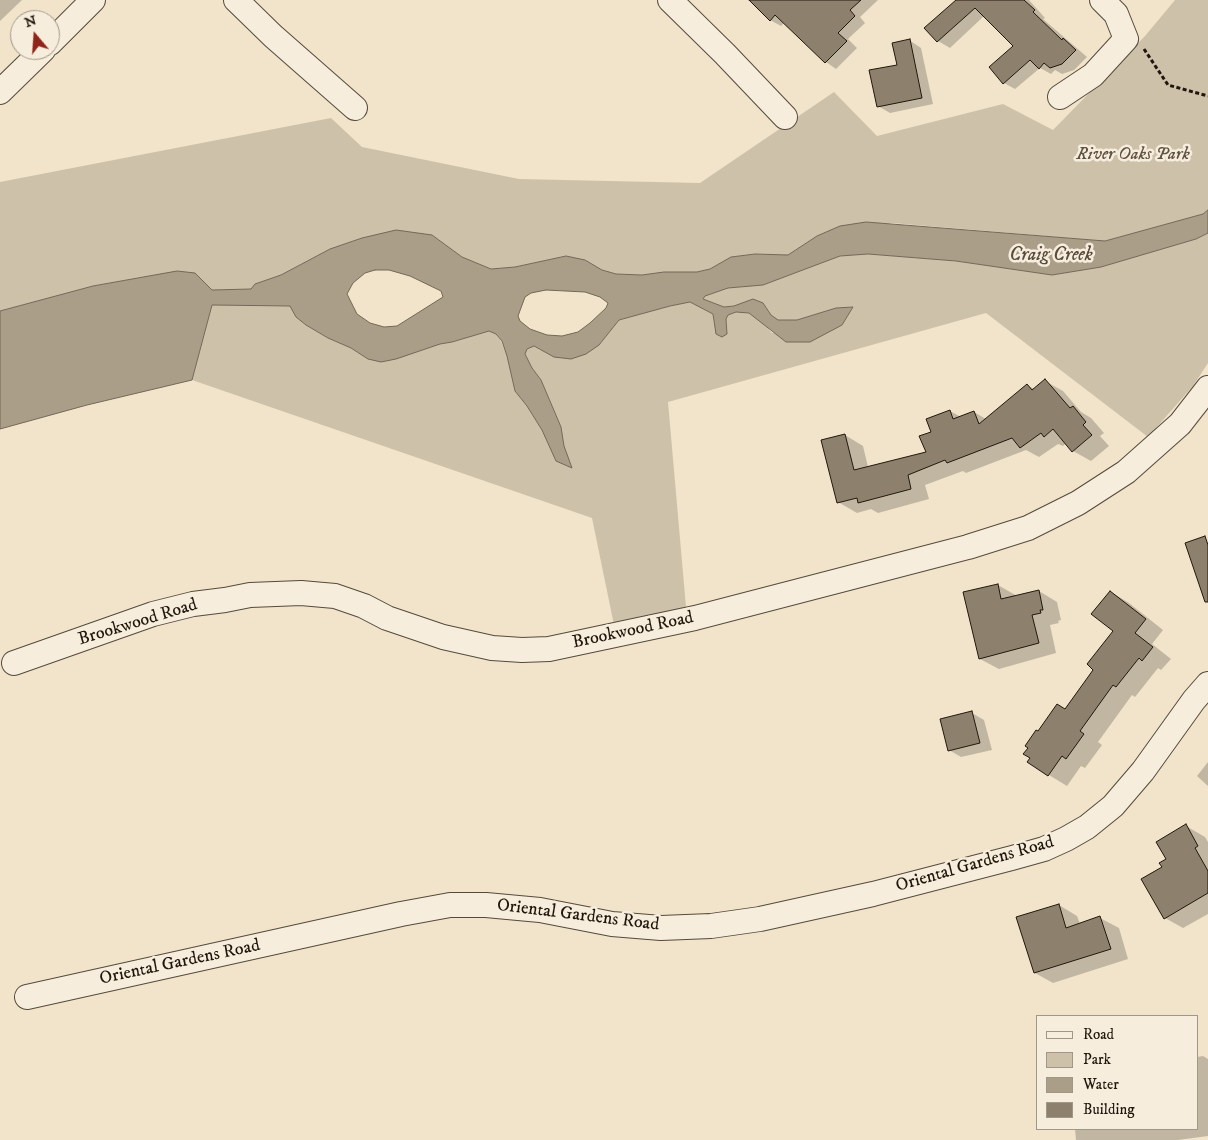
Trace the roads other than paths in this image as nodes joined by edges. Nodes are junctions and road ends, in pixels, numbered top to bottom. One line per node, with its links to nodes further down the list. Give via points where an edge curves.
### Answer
1 (93, 0): 5 (street)
2 (236, 0): 9 (street)
3 (670, 0): 10 (street)
4 (1102, 0): 8 (street, via 1116,14 1126,39 1093,75)
5 (60, 33)
6 (33, 60): 7 (street)
7 (0, 92)
8 (1060, 97)
9 (354, 108)
10 (785, 117)
11 (1208, 388): 12 (street, Brookwood Road, via 1180,424 1126,472 1078,504 1028,528 968,547 695,618 549,649 522,650 492,648 443,637 335,596 301,593 250,595 153,614)
12 (14, 663)
13 (1208, 684): 14 (street, Oriental Gardens Road, via 1113,806 1088,827 1066,839 1012,858 873,894 760,919 711,926 662,928 612,924 540,910 450,905)
14 (27, 997)

